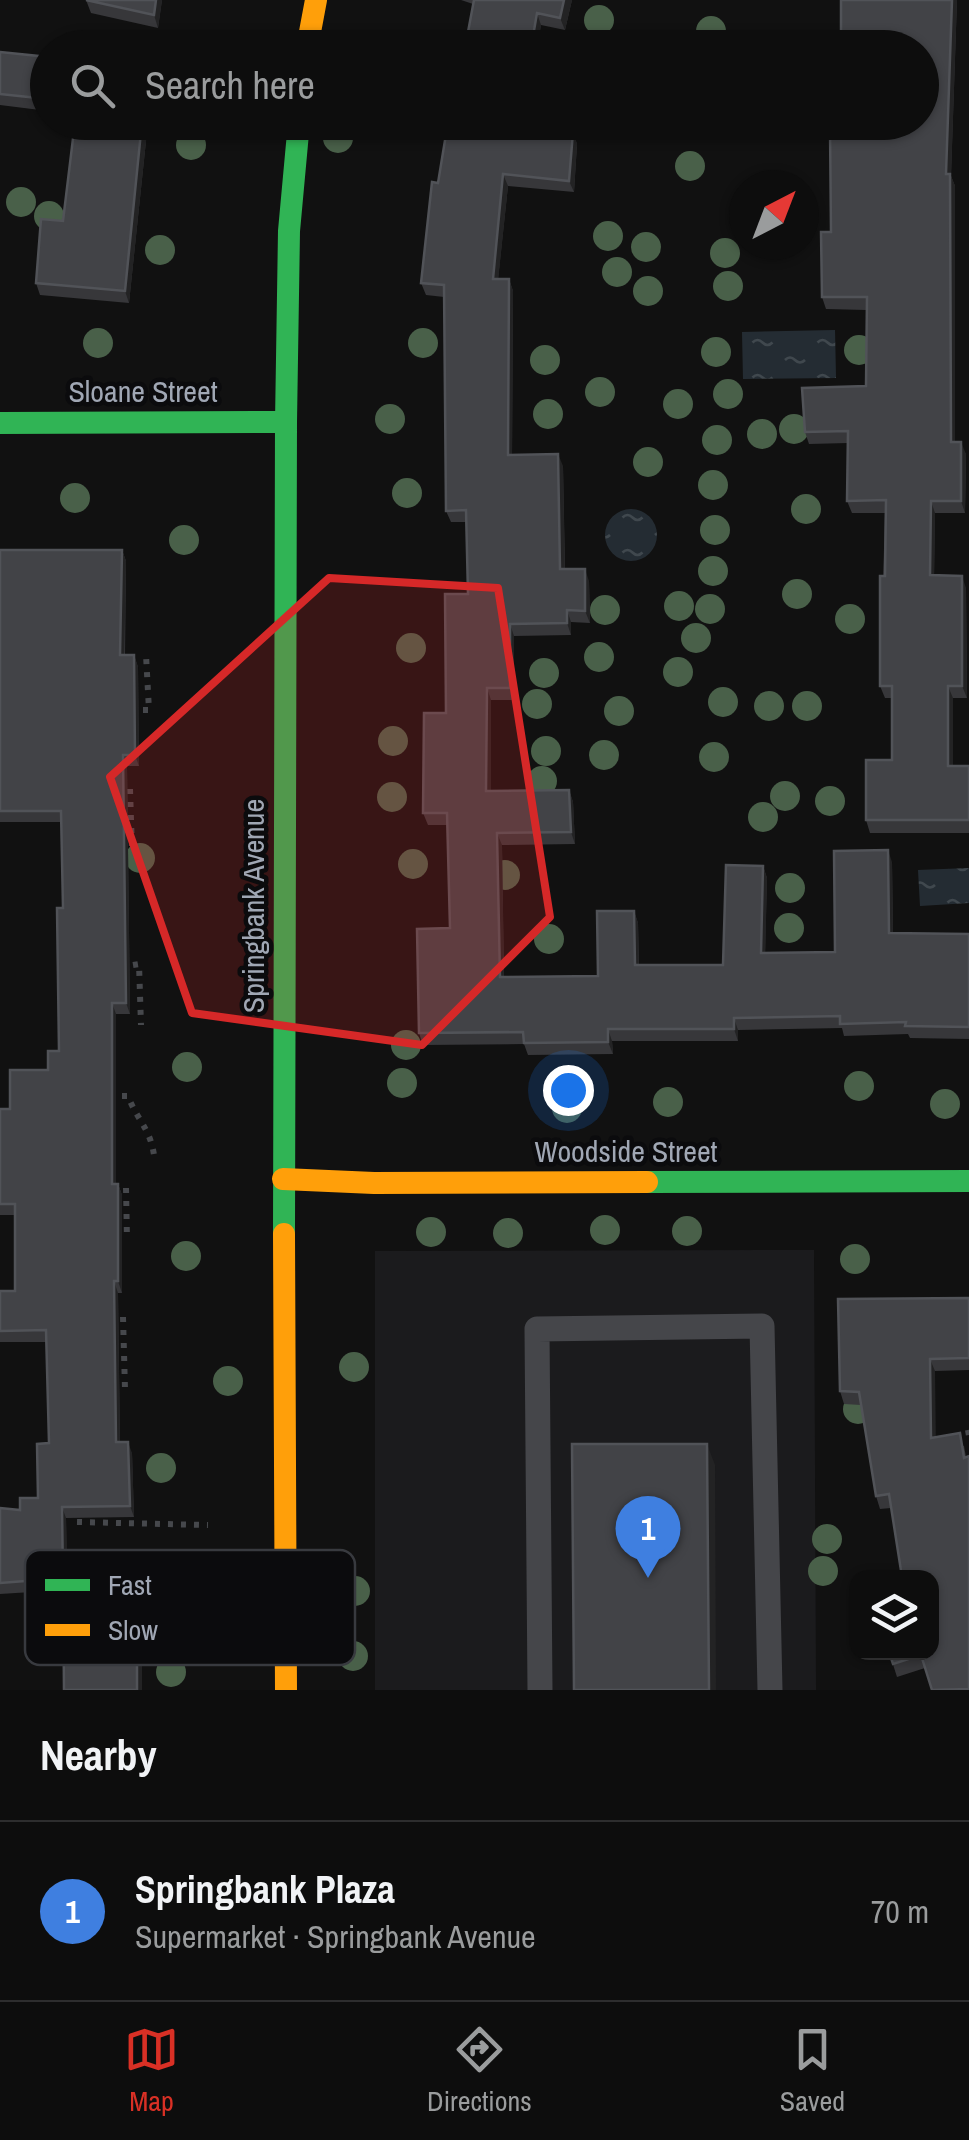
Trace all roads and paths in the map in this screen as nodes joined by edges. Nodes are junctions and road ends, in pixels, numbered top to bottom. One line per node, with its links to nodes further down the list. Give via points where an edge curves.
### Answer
1 (316, 0): 2 (main road)
2 (310, 30)
3 (297, 140): 4 (main road, Springbank Avenue)
4 (286, 422): 5 (main road, Sloane Street); 14 (main road, Springbank Avenue)
5 (0, 423)
6 (146, 655): 7 (path, via 150,710)
7 (143, 710)
8 (130, 789): 9 (path)
9 (132, 850)
10 (133, 965): 11 (path, via 138,964)
11 (140, 1025)
12 (122, 1096): 13 (path, via 151,1132)
13 (154, 1155)
14 (283, 1178): 15 (main road, Woodside Street); 22 (main road, Springbank Avenue)
15 (969, 1182)
16 (126, 1188): 17 (path)
17 (128, 1240)
18 (124, 1317): 19 (path)
19 (125, 1388)
20 (77, 1522): 21 (path)
21 (208, 1525)
22 (285, 1550)
23 (286, 1665): 24 (main road, Springbank Avenue)
24 (286, 1690)
25 (540, 1690): 26 (lane, via 537,1328 762,1326)
26 (770, 1690)

